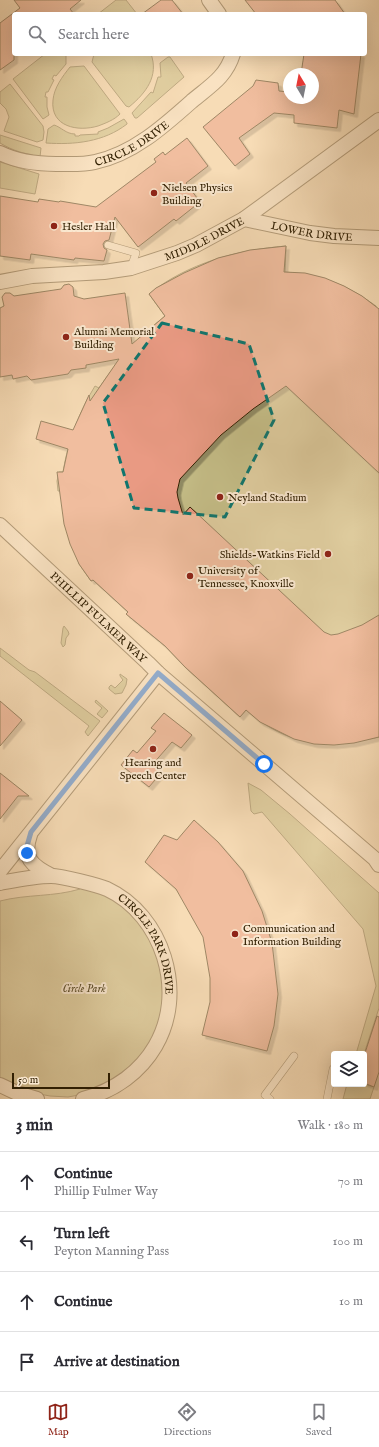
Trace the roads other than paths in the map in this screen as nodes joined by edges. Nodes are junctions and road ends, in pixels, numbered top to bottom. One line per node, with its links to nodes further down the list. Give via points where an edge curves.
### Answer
1 (209, 0): 2 (street)
2 (218, 12)
3 (232, 56): 5 (street, CIRCLE DRIVE, via 224,74 170,120 146,139 113,157 78,164 41,164)
4 (379, 120): 6 (street, MIDDLE DRIVE)
5 (0, 154)
6 (244, 219): 7 (street, LOWER DRIVE, via 310,233); 9 (street, MIDDLE DRIVE, via 196,245)
7 (379, 238)
8 (108, 245): 9 (lane, via 136,253)
9 (131, 268): 10 (street, MIDDLE DRIVE, via 32,276)
10 (0, 282)
11 (0, 525): 12 (street, PHILLIP FULMER WAY)
12 (158, 673): 13 (street); 14 (street, PHILLIP FULMER WAY)
13 (31, 832): 15 (street); 16 (street, via 27,846 30,860 37,868)
14 (378, 858)
15 (0, 871)
16 (52, 876): 17 (street, CIRCLE PARK DRIVE); 22 (street, CIRCLE PARK DRIVE, via 107,889 135,909 155,934 164,954 169,979 169,1009 162,1034 153,1051 130,1076 113,1088)
17 (0, 883)
18 (294, 1056): 23 (lane, via 265,1095)
19 (331, 1082): 24 (lane)
20 (0, 1085): 21 (street)
21 (37, 1099)
22 (83, 1099)
23 (270, 1099)
24 (327, 1099)

